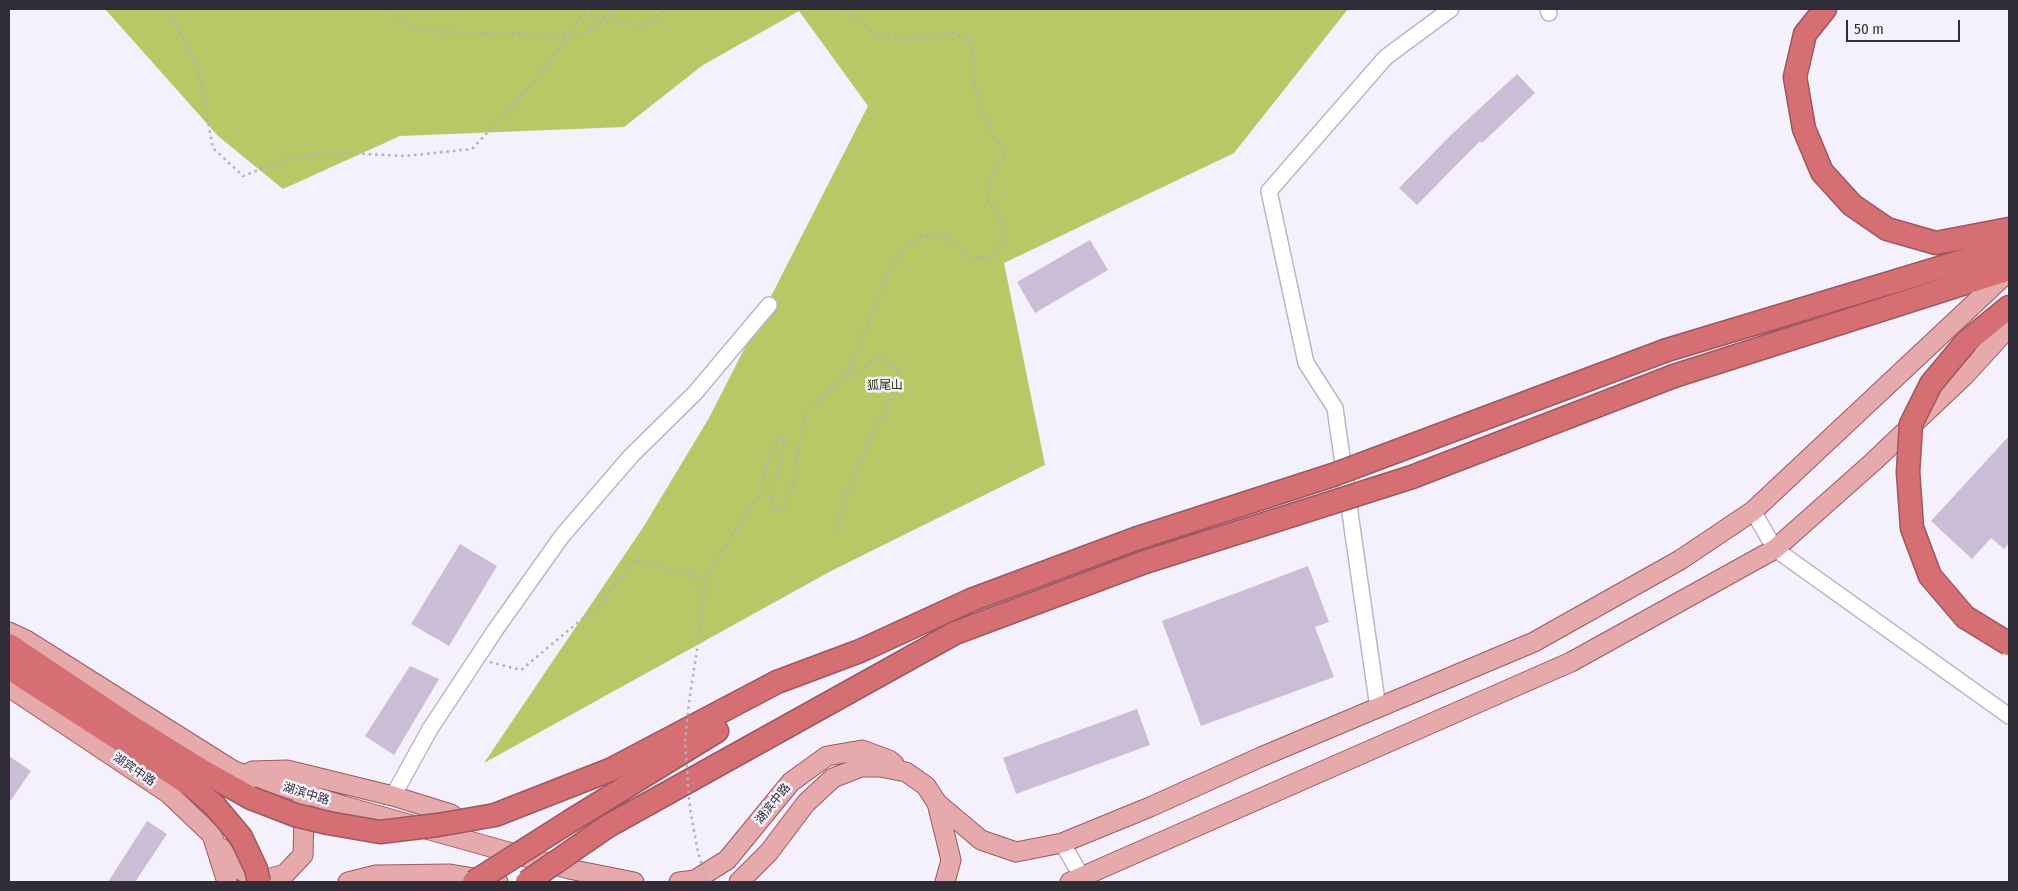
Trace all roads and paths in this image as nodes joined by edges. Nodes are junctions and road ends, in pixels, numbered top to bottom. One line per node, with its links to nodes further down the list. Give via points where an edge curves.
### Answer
1 (166, 9): 4 (path, via 197,65 213,148 243,176 286,160 327,152 404,156 472,150 528,90 584,13 644,26)
2 (390, 9): 3 (path, bridge, via 410,28 578,35 597,26)
3 (612, 9)
4 (668, 9)
5 (844, 9): 14 (path, bridge, via 880,35 905,40 953,32 967,39 973,51 975,90 986,122 1005,155 990,179 988,200 1004,226 1003,242 990,257 968,258 945,237 924,235 904,247 893,261)
6 (1451, 9): 26 (street, via 1386,57 1269,191 1306,363 1335,408)
7 (1824, 9): 8 (highway, via 1805,34 1795,77 1804,129 1822,172 1852,206 1887,229 1936,243)
8 (2009, 229)
9 (2009, 247): 22 (highway, bridge, via 1667,350 1333,475 1135,539 971,600)
10 (2009, 270): 15 (main road); 42 (highway, bridge, via 1674,376 1412,477 1145,562 955,633 608,826)
11 (769, 305): 23 (street, via 695,393 630,456 562,536)
12 (2009, 307): 20 (highway, bridge, via 1966,342 1931,384 1911,424 1908,472 1912,528 1930,576 1965,617)
13 (2009, 327): 17 (main road, via 1966,374)
14 (849, 371): 16 (path, via 854,377 879,358 899,368 892,396 863,454); 18 (path, bridge, via 805,414 791,492 782,509 774,510 771,498 785,443 781,436 766,464 761,492)
15 (1754, 511): 17 (street); 26 (main road, via 1680,560 1534,642)
16 (835, 532)
17 (1775, 549): 27 (street); 36 (main road, via 1571,662)
18 (705, 580): 23 (path, via 635,559 601,603 521,670); 45 (path, bridge, via 685,741 690,809 698,852)
19 (9, 632): 28 (main road, 湖滨中路)
20 (2009, 644)
21 (9, 645): 22 (highway, bridge, via 127,724 251,798 295,815 380,832 495,815 610,770 777,682)
22 (860, 651): 40 (highway, bridge, via 704,738)
23 (477, 658): 31 (street, via 430,729)
24 (9, 668): 38 (highway, bridge, via 192,786 215,806 241,837)
25 (9, 687): 33 (main road, 湖宾中路, via 168,793)
26 (1378, 708): 34 (main road)
27 (2009, 716)
28 (234, 771): 30 (main road, 湖滨中路); 31 (main road, via 287,770)
29 (906, 772): 32 (main road, 湖滨中路, via 926,786); 44 (main road, 湖滨中路, via 888,760 862,750 827,756 791,782 727,860 696,880); 46 (main road, via 880,767 861,768 833,778 806,803 769,852)
30 (293, 790): 33 (main road, via 304,818 303,855 285,874 260,881 233,866); 35 (main road, 湖滨中路)
31 (394, 796): 35 (main road, via 451,814)
32 (937, 803): 34 (main road, via 981,840 1016,852); 47 (main road, via 952,860)
33 (212, 834): 37 (main road, 湖宾中路)
34 (1062, 843): 36 (street)
35 (485, 846): 43 (main road, 湖滨中路, via 569,870)
36 (1080, 880)
37 (227, 882)
38 (259, 882)
39 (348, 882): 41 (main road, via 376,875 450,874)
40 (474, 882)
41 (498, 882)
42 (527, 882)
43 (634, 882)
44 (678, 882)
45 (708, 882)
46 (739, 882)
47 (945, 882)

